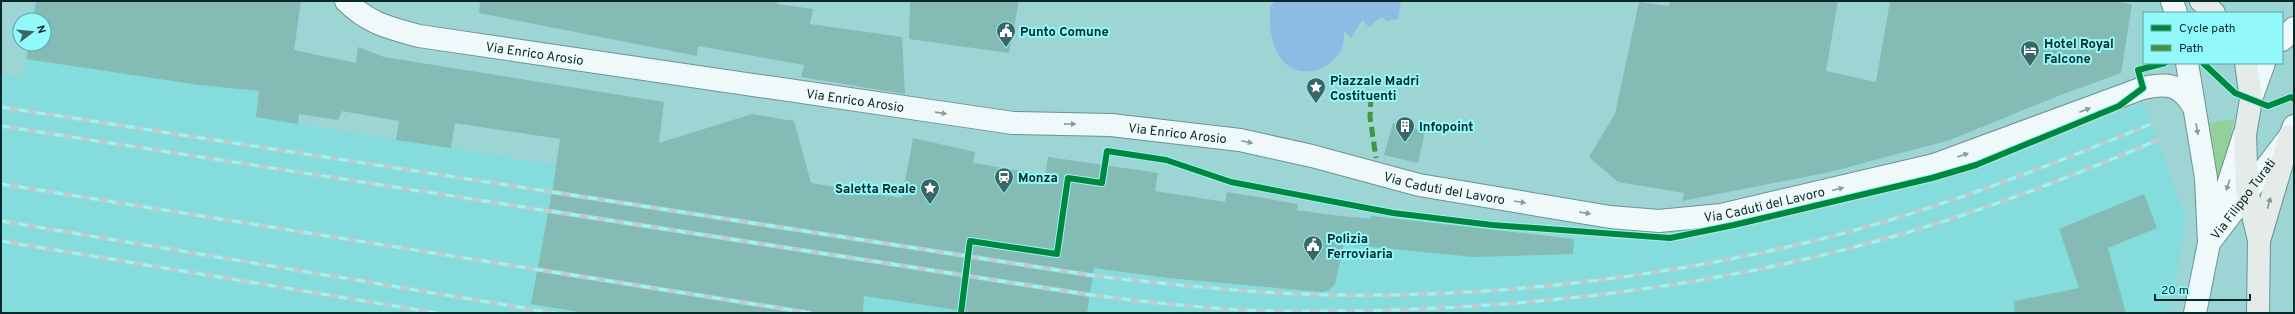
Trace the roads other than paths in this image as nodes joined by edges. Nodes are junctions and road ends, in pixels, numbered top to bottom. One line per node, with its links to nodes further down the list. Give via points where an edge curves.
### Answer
1 (346, 1): 15 (street, Via Enrico Arosio, one-way to 15, via 378,25 419,36 1013,123 1111,125 1240,140)
2 (2172, 1): 4 (street)
3 (2201, 1): 5 (main road)
4 (2176, 12)
5 (2213, 12)
6 (2294, 28): 7 (street)
7 (2283, 39)
8 (2187, 64): 12 (street)
9 (2246, 64): 11 (main road)
10 (2264, 64): 11 (street)
11 (2251, 99): 14 (main road)
12 (2193, 106): 15 (street, Via Caduti del Lavoro, one-way to 12, via 1419,185 1610,217 1659,221 1688,219 1812,195 1934,165 2143,88 2167,84 2178,88); 18 (street, one-way to 18, via 2206,178)
13 (2292, 131): 16 (street, Via Filippo Turati); 17 (main road, one-way to 13)
14 (2244, 135): 16 (main road); 18 (street, one-way to 18)
15 (1373, 172)
16 (2247, 191): 17 (main road); 18 (street, Via Filippo Turati)
17 (2259, 241): 20 (main road)
18 (2209, 243): 19 (street, Via Filippo Turati)
19 (2195, 313)
20 (2258, 313)

